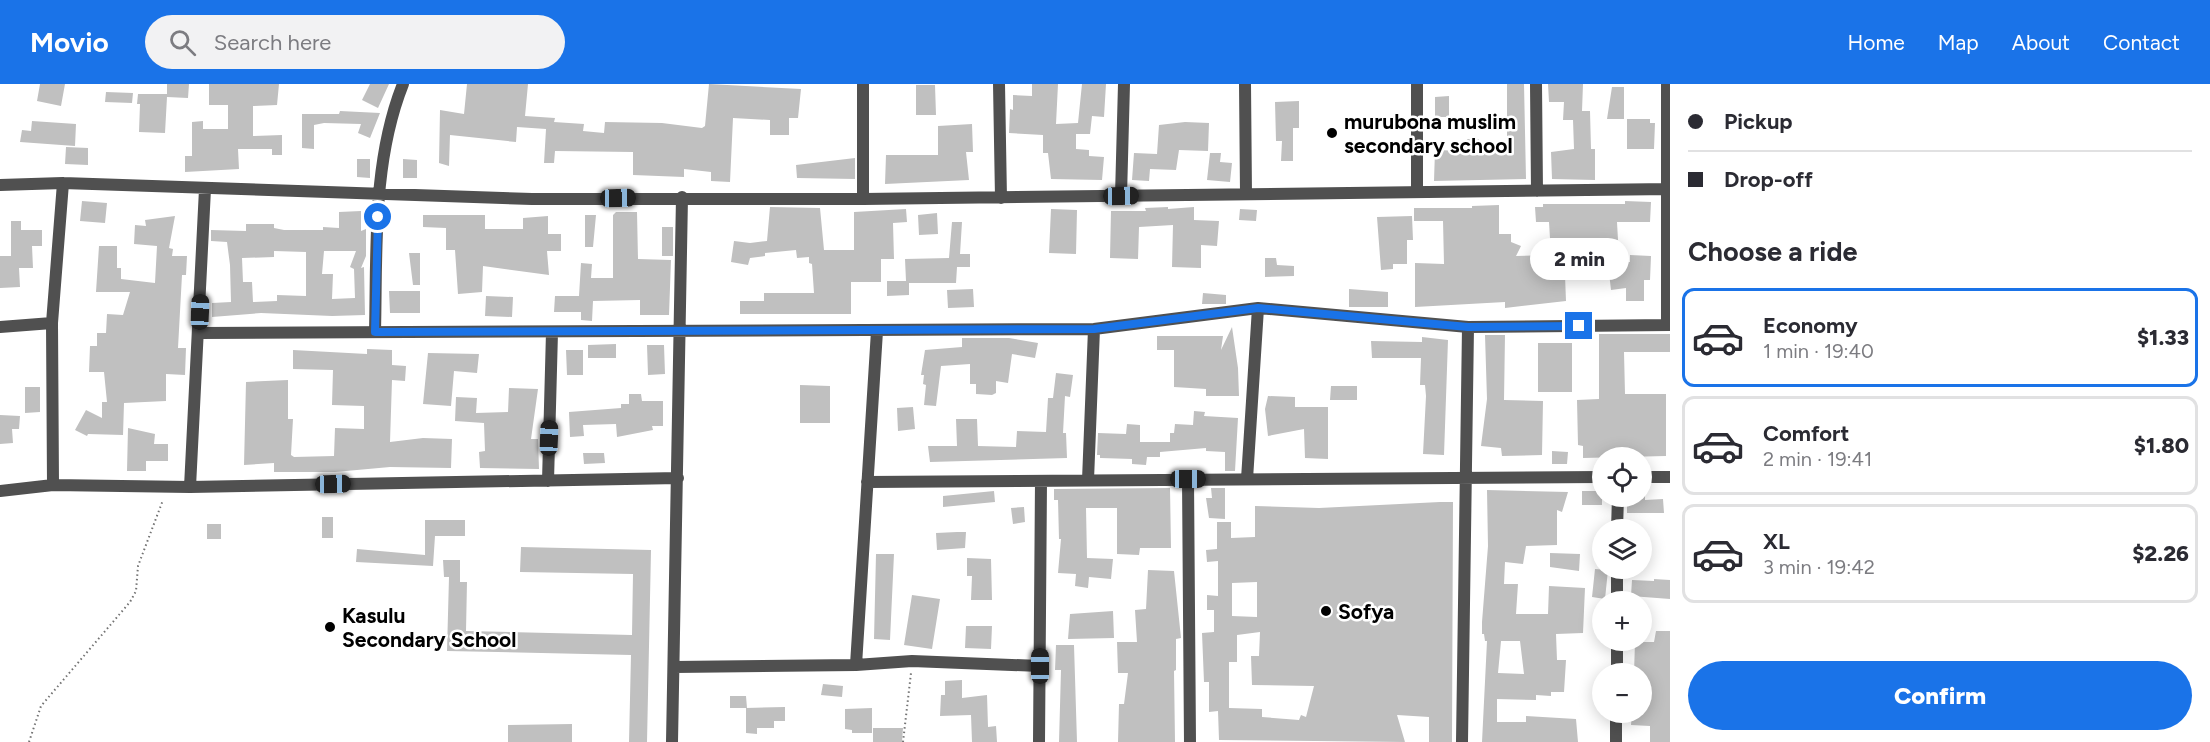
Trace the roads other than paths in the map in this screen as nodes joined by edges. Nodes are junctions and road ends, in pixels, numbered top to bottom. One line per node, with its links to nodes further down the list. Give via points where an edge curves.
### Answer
1 (403, 84): 15 (street, via 391,114)
2 (863, 84): 20 (street)
3 (999, 84): 19 (street)
4 (1124, 84): 17 (street)
5 (1245, 84): 16 (street)
6 (1417, 84): 14 (street)
7 (1536, 84): 13 (street)
8 (1667, 84): 12 (street)
9 (63, 183): 10 (street); 11 (street); 22 (street)
10 (0, 185)
11 (205, 189): 15 (street); 31 (street)
12 (1668, 189): 13 (street); 23 (street)
13 (1537, 191): 14 (street)
14 (1417, 192): 16 (street)
15 (379, 194): 18 (street, via 532,199); 29 (street)
16 (1246, 194): 17 (street)
17 (1121, 196): 19 (street)
18 (682, 197): 20 (street); 27 (street)
19 (1001, 198): 20 (street)
20 (863, 199)
21 (1258, 308): 25 (street); 26 (street); 38 (street)
22 (52, 323): 24 (street); 43 (street)
23 (1669, 325): 25 (street)
24 (0, 327)
25 (1468, 327): 32 (street)
26 (1094, 329): 28 (street); 39 (street)
27 (681, 331): 28 (street); 30 (street); 36 (street)
28 (877, 331): 42 (street)
29 (375, 332): 30 (street); 31 (street)
30 (552, 332): 40 (street)
31 (199, 333): 44 (street)
32 (1466, 476): 33 (street); 38 (street); 53 (street)
33 (1592, 477)
34 (1652, 477): 35 (street)
35 (1670, 477)
36 (678, 478): 40 (street); 48 (street)
37 (1188, 479): 38 (street); 39 (street); 52 (street)
38 (1247, 479)
39 (1088, 480): 41 (street)
40 (548, 481): 44 (street)
41 (1041, 481): 42 (street); 47 (street)
42 (867, 482): 46 (street)
43 (53, 485): 44 (street); 45 (street)
44 (190, 487)
45 (0, 491)
46 (856, 664): 47 (street, via 912,661); 48 (street)
47 (1040, 666): 51 (street)
48 (674, 667): 50 (street)
49 (1617, 723): 54 (street)
50 (672, 742)
51 (1039, 742)
52 (1190, 742)
53 (1462, 742)
54 (1616, 742)

